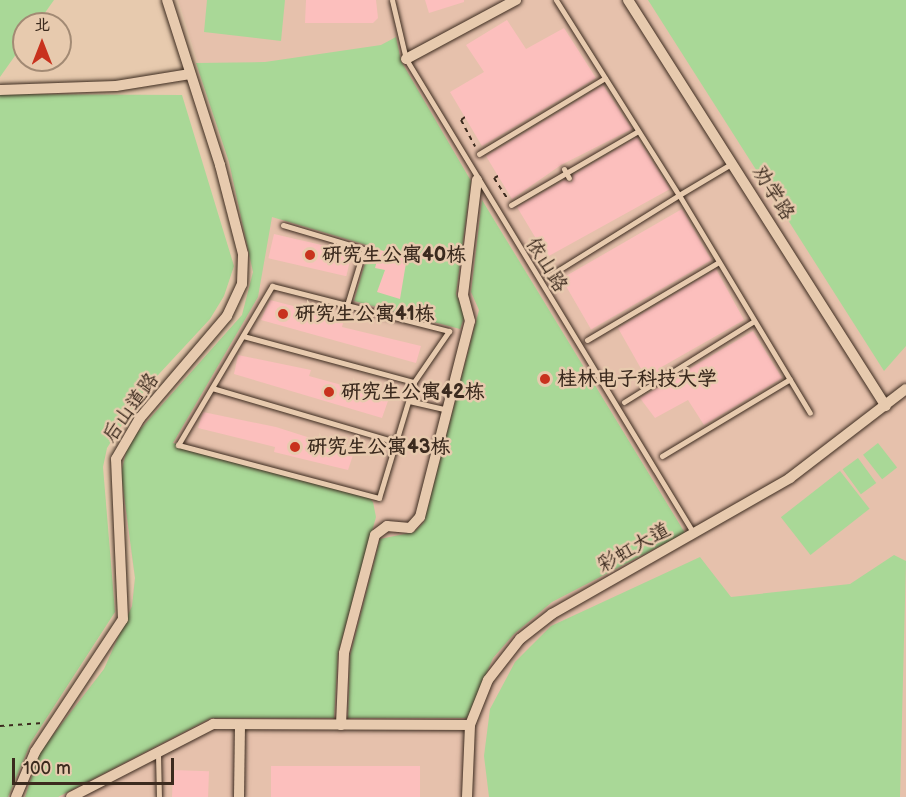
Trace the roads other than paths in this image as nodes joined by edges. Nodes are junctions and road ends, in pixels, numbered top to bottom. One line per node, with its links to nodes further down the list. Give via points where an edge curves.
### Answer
1 (167, 0): 7 (street, 后山道路)
2 (393, 0): 6 (lane, 依山路)
3 (516, 0): 6 (street)
4 (556, 0): 8 (lane)
5 (628, 0): 12 (street, 劝学路)
6 (406, 59): 13 (lane, 依山路)
7 (190, 74): 9 (street, via 116,86); 39 (street, 后山道路, via 243,254 242,284 226,316 140,418 116,459 124,615 114,639 30,760)
8 (604, 78): 10 (lane); 11 (lane)
9 (0, 90)
10 (638, 131): 14 (lane); 15 (lane)
11 (480, 154)
12 (733, 163): 14 (lane); 29 (street, 劝学路)
13 (477, 180): 30 (street, via 463,295 472,313); 34 (lane, 依山路)
14 (680, 195): 17 (lane); 18 (lane)
15 (511, 205)
16 (283, 225): 19 (lane, via 364,249)
17 (719, 262): 20 (lane); 22 (lane)
18 (549, 276)
19 (347, 305): 21 (lane, via 272,286); 24 (lane, via 449,331)
20 (754, 321): 23 (lane); 28 (lane)
21 (243, 336): 24 (lane); 25 (lane)
22 (587, 340)
23 (790, 380): 31 (lane); 33 (lane)
24 (414, 382): 27 (lane)
25 (212, 388): 32 (lane); 32 (lane, via 178,445 379,498)
26 (906, 389): 29 (street, 彩虹大道)
27 (409, 401): 30 (lane); 32 (lane)
28 (624, 402)
29 (886, 406): 34 (street, 彩虹大道, via 790,478)
30 (447, 410): 36 (street, via 417,523 409,528 385,527 375,535 344,653)
31 (810, 413)
32 (396, 442)
33 (662, 456)
34 (695, 536): 37 (street, 彩虹大道, via 537,625 495,669)
35 (240, 725): 36 (street); 38 (street, via 213,724); 42 (street)
36 (341, 725): 37 (street)
37 (470, 725): 43 (street, 彩虹大道)
38 (158, 752): 40 (street); 41 (lane)
39 (16, 797)
40 (71, 797)
41 (159, 797)
42 (239, 797)
43 (467, 797)

